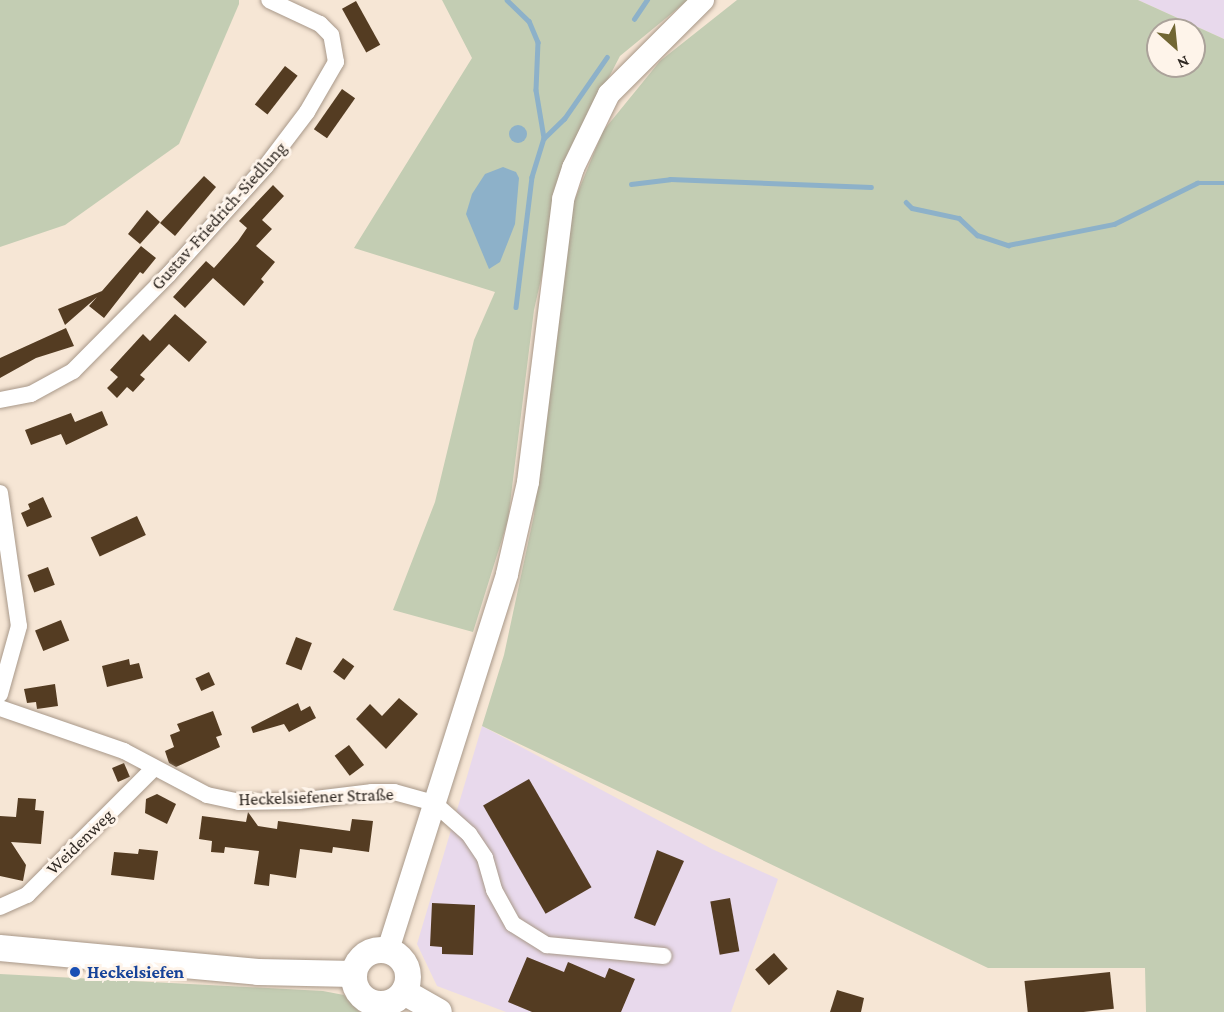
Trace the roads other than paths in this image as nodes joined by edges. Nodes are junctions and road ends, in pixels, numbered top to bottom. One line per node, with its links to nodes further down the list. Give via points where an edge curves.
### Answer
1 (269, 0): 3 (street, Gustav-Friedrich-Siedlung, via 320,24 331,35 336,62 308,112 267,166 177,266 73,371 31,394)
2 (703, 0): 8 (main road, via 609,94 573,168 563,199 523,505 507,574)
3 (0, 400)
4 (0, 493): 5 (street, via 18,626)
5 (0, 694)
6 (0, 708): 7 (street, Heckelsiefener Straße, via 124,751)
7 (154, 768): 8 (street, Heckelsiefener Straße, via 207,795 239,802 394,792); 9 (street, Weidenweg, via 27,895)
8 (434, 803): 11 (main road); 12 (street, via 469,834 485,858 494,890 513,924 547,945)
9 (0, 907)
10 (0, 948): 13 (main road, via 258,972)
11 (388, 950): 13 (main road, via 367,953); 14 (main road, via 406,965)
12 (663, 956)
13 (354, 974): 14 (main road, via 358,992 372,1003 390,1003)
14 (404, 992): 15 (main road)
15 (439, 1012)

